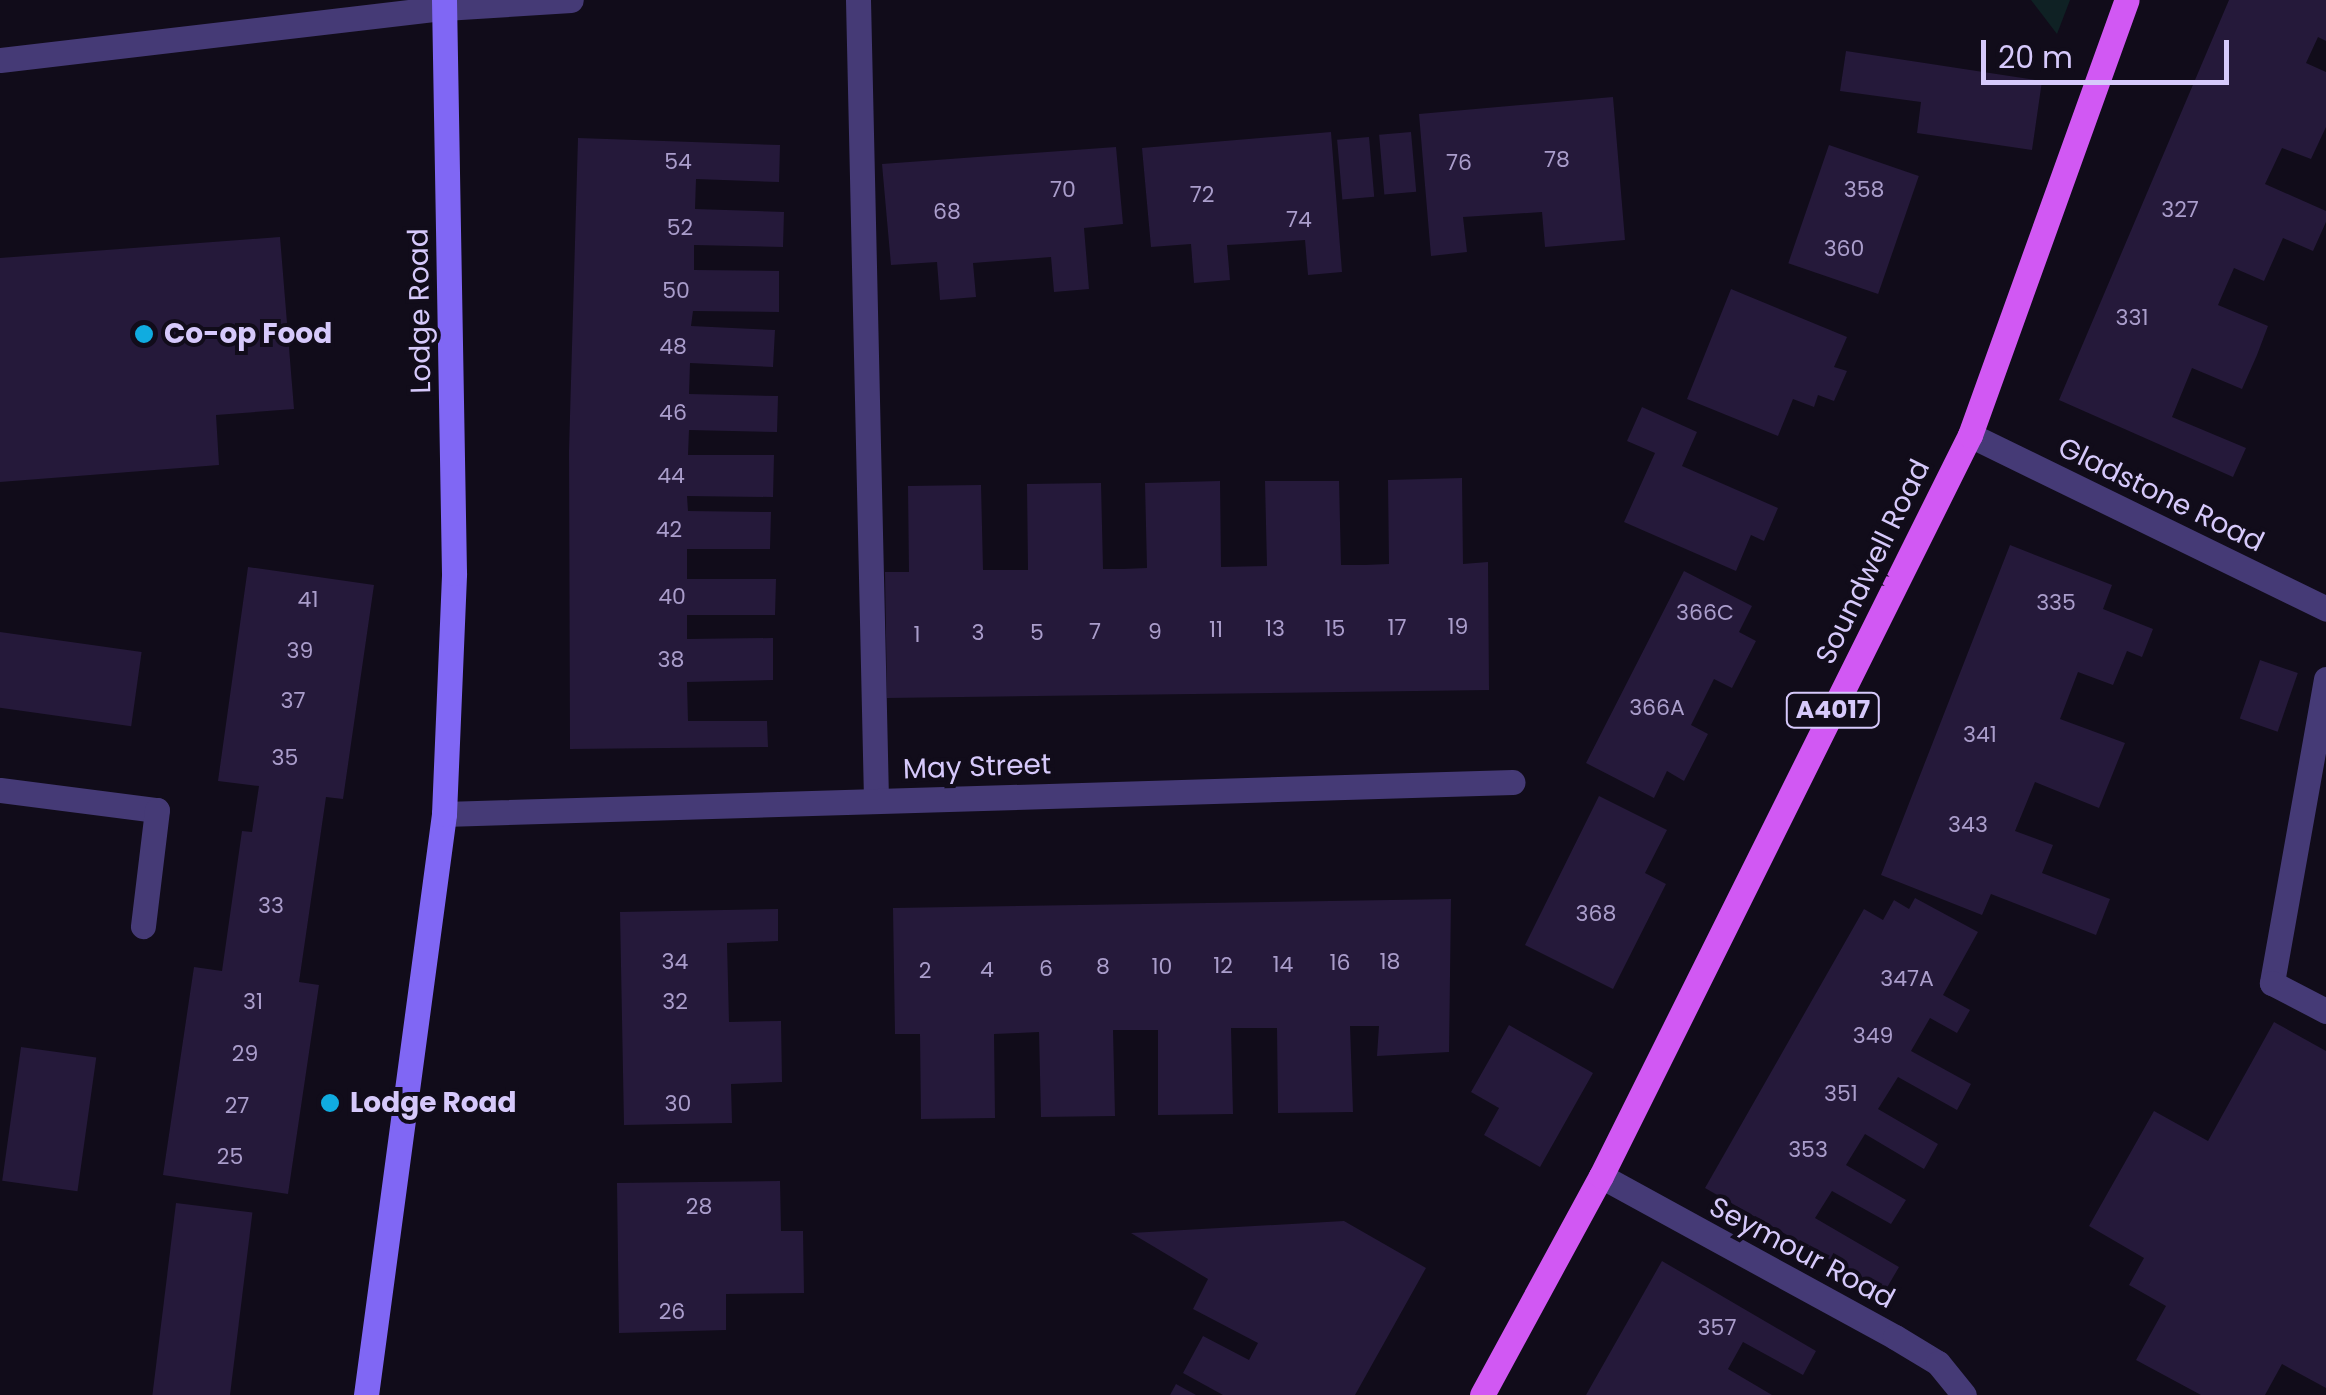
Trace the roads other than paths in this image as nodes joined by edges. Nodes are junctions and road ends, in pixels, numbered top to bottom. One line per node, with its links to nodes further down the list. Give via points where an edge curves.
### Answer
1 (571, 0): 4 (street)
2 (858, 0): 11 (street)
3 (2127, 0): 6 (main road, Soundwell Road / A4017)
4 (444, 4): 5 (street); 12 (main road, Lodge Road, via 454,573)
5 (0, 60)
6 (1970, 435): 7 (street, Gladstone Road); 15 (main road, Soundwell Road / A4017)
7 (2326, 609)
8 (2326, 679): 14 (street, via 2272,983)
9 (1512, 782): 11 (street, May Street)
10 (0, 790): 13 (street, via 157,810)
11 (876, 800): 12 (street, May Street)
12 (444, 814): 16 (main road, Lodge Road)
13 (143, 926)
14 (2326, 1011)
15 (1601, 1176): 17 (main road, Soundwell Road / A4017); 18 (street, Seymour Road, via 1938,1363)
16 (366, 1395)
17 (1482, 1395)
18 (1964, 1395)

